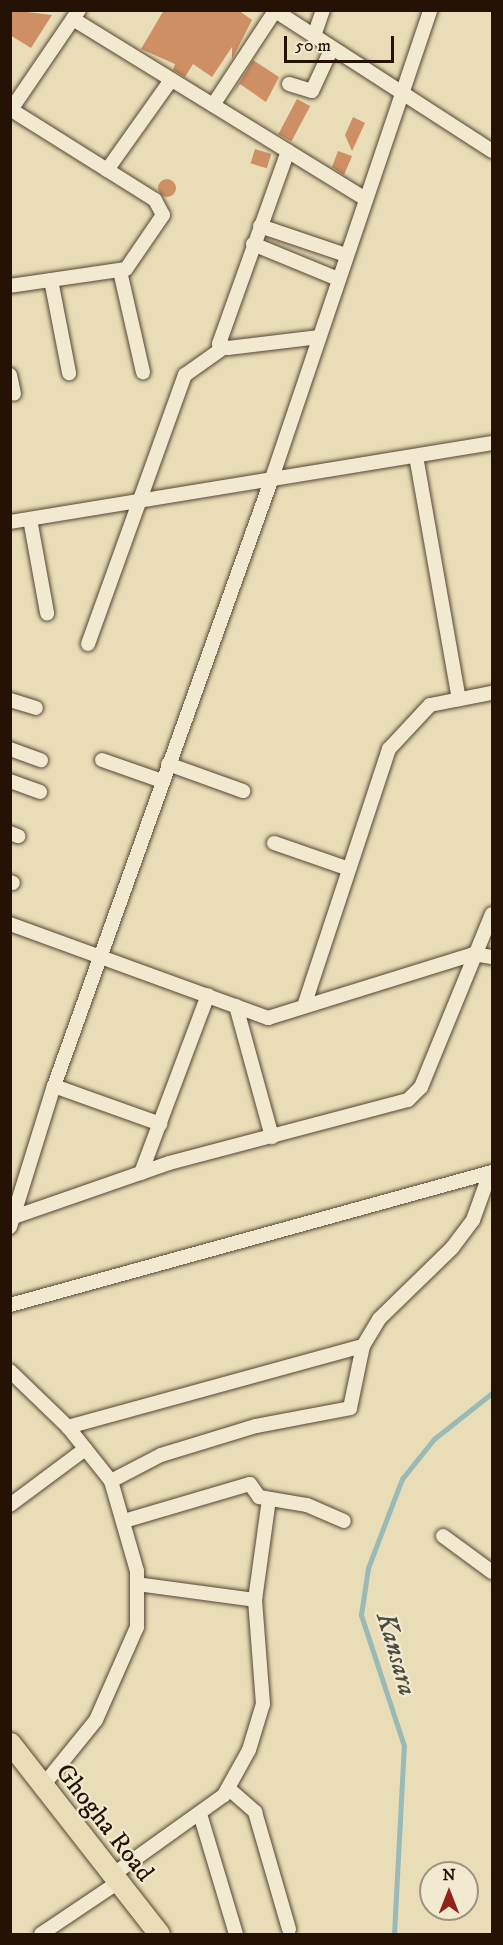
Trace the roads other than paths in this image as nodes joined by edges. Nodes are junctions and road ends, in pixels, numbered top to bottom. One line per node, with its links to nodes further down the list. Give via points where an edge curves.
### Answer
1 (323, 10): 5 (street)
2 (430, 10): 9 (street)
3 (275, 11): 5 (street); 10 (street)
4 (76, 15): 7 (street); 11 (street)
5 (314, 36): 6 (street)
6 (332, 48): 8 (street, via 312,91); 9 (street)
7 (171, 80): 10 (street); 14 (street)
8 (290, 84)
9 (403, 93): 13 (street); 15 (street)
10 (213, 105): 12 (street)
11 (11, 109): 14 (street)
12 (288, 151): 15 (street); 16 (street)
13 (492, 151)
14 (107, 170): 19 (street, via 155,200 163,215 132,266)
15 (366, 199): 18 (street)
16 (260, 226): 17 (street); 18 (street)
17 (253, 244): 20 (street); 24 (street, via 218,338)
18 (346, 255): 20 (street)
19 (120, 271): 21 (street); 25 (street)
20 (338, 279): 23 (street)
21 (51, 280): 22 (street); 26 (street)
22 (10, 286)
23 (319, 337): 24 (street); 31 (street)
24 (223, 348): 32 (street, via 185,375)
25 (143, 372)
26 (69, 373)
27 (10, 375): 28 (street)
28 (14, 394)
29 (492, 443): 30 (street)
30 (416, 456): 31 (street); 38 (street)
31 (271, 481): 32 (street); 44 (street)
32 (142, 501): 33 (street); 36 (street)
33 (30, 519): 34 (street); 35 (street)
34 (10, 522)
35 (47, 613)
36 (88, 644)
37 (492, 693): 38 (street)
38 (459, 699): 50 (street, via 430,705 389,749)
39 (10, 700): 40 (street)
40 (36, 708)
41 (10, 749): 42 (street)
42 (41, 760)
43 (102, 760): 46 (street)
44 (168, 764): 46 (street); 47 (street)
45 (10, 781): 48 (street)
46 (162, 781): 54 (street)
47 (243, 791)
48 (40, 792)
49 (274, 843): 50 (street)
50 (349, 869): 58 (street)
51 (492, 914): 53 (street)
52 (10, 924): 54 (street)
53 (473, 954): 55 (street); 58 (street); 61 (street, via 415,1094 398,1104)
54 (103, 956): 56 (street); 59 (street)
55 (492, 957)
56 (208, 995): 57 (street); 60 (street)
57 (236, 1006): 58 (street, via 268,1018); 61 (street)
58 (304, 1006)
59 (54, 1086): 60 (street); 64 (street)
60 (160, 1124): 62 (street)
61 (272, 1137): 62 (street)
62 (141, 1173): 64 (street)
63 (491, 1173): 65 (street); 66 (street, via 466,1229 427,1278 379,1319)
64 (12, 1222)
65 (10, 1305)
66 (363, 1346): 68 (street); 70 (street, via 350,1408 256,1426 161,1455)
67 (10, 1371): 68 (street)
68 (68, 1427): 69 (street)
69 (85, 1449): 70 (street); 72 (street)
70 (111, 1481): 73 (street)
71 (269, 1499): 73 (street, via 260,1497 250,1484); 74 (street, via 307,1505); 78 (street)
72 (10, 1505)
73 (124, 1521): 77 (street)
74 (344, 1521)
75 (443, 1536): 76 (street)
76 (492, 1572)
77 (137, 1584): 78 (street); 80 (street, via 137,1627 96,1720)
78 (255, 1600): 81 (street, via 263,1704 249,1750)
79 (10, 1743): 80 (main road, Ghogha Road)
80 (41, 1788): 83 (main road, Ghogha Road)
81 (229, 1789): 82 (street); 84 (street, via 255,1812)
82 (200, 1814): 83 (street); 87 (street)
83 (114, 1880): 85 (street); 86 (main road, Ghogha Road)
84 (289, 1929)
85 (41, 1935)
86 (159, 1935)
87 (236, 1935)

